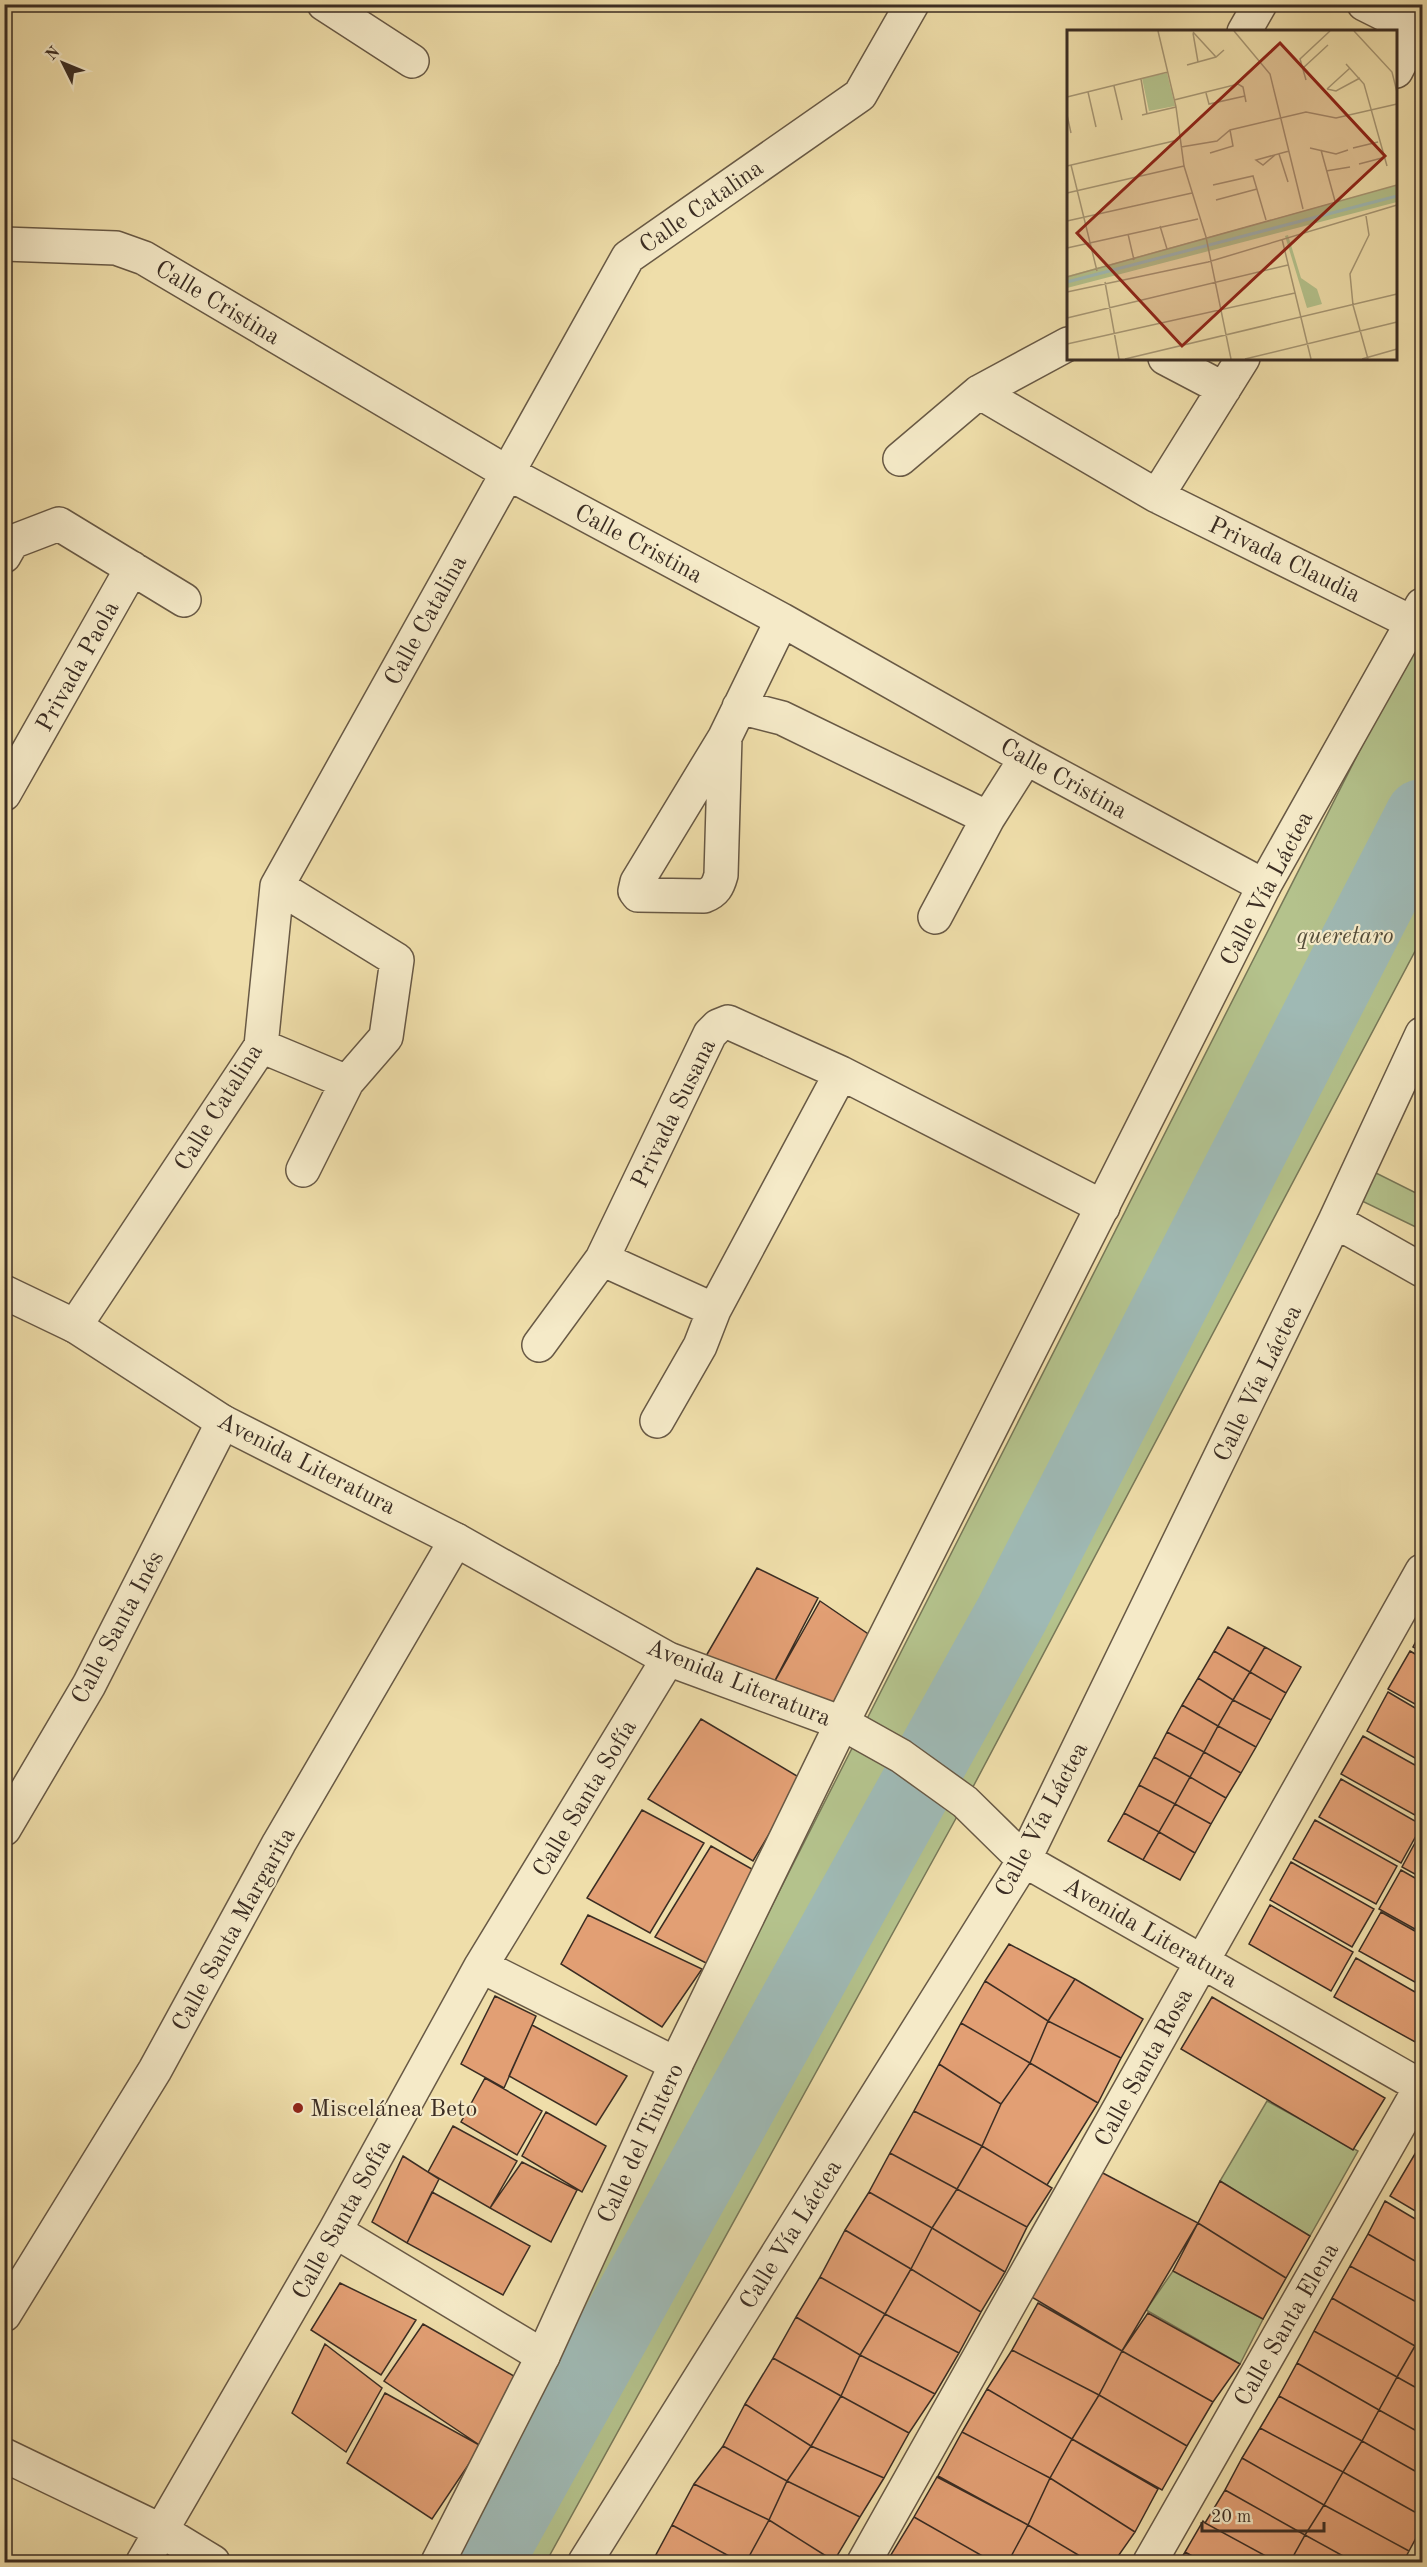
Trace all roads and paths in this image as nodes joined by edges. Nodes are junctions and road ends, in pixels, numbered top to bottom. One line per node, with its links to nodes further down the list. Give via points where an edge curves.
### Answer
1 (324, 4): 7 (street)
2 (912, 4): 16 (street, Calle Catalina, via 860,95 628,257)
3 (1260, 4): 5 (street)
4 (1364, 4): 6 (street)
5 (1245, 30)
6 (1419, 33): 8 (street)
7 (412, 61)
8 (1397, 68)
9 (4, 244): 16 (street, Calle Cristina, via 116,248 144,258)
10 (1067, 345): 14 (street)
11 (1169, 360): 13 (street)
12 (1242, 360): 13 (street)
13 (1224, 388): 17 (street)
14 (979, 392): 15 (street); 17 (street, Privada Claudia)
15 (900, 459)
16 (507, 473): 22 (street, Calle Cristina); 28 (street, Calle Catalina)
17 (1157, 496): 21 (street, Privada Claudia)
18 (4, 556): 19 (street, via 12,542 59,524)
19 (132, 568): 20 (street); 26 (street, Privada Paola)
20 (184, 600)
21 (1418, 614): 29 (street, Calle Vía Láctea)
22 (782, 620): 23 (street); 25 (street, Calle Cristina)
23 (739, 707): 24 (street); 27 (street, via 782,718)
24 (725, 737): 24 (street, via 637,882 638,895 704,896 718,885)
25 (1026, 758): 27 (street); 29 (street, Calle Cristina)
26 (4, 795)
27 (988, 818): 30 (street)
28 (277, 886): 32 (street, Calle Catalina); 34 (street, via 397,960 386,1037)
29 (1264, 886): 36 (street, Calle Vía Láctea)
30 (935, 917)
31 (1422, 1034): 37 (street, Calle Vía Láctea)
32 (261, 1046): 34 (street); 42 (street, Calle Catalina)
33 (841, 1072): 36 (street, Privada Susana); 38 (street, Privada Susana, via 728,1022 718,1026 710,1034); 41 (street)
34 (347, 1082): 35 (street)
35 (303, 1170)
36 (1103, 1207): 49 (street, Calle Vía Láctea)
37 (1335, 1221): 39 (street); 51 (street, Calle Vía Láctea)
38 (602, 1259): 41 (street); 43 (street, Privada Susana)
39 (1422, 1270)
40 (6, 1298): 42 (street, Avenida Literatura)
41 (714, 1310): 44 (street, via 700,1346)
42 (75, 1326): 45 (street, Avenida Literatura)
43 (539, 1345)
44 (657, 1421)
45 (223, 1422): 46 (street, Avenida Literatura); 50 (street, Calle Santa Inés, via 89,1685)
46 (456, 1540): 48 (street, Avenida Literatura); 57 (street, Calle Santa Margarita, via 279,1843 155,2070)
47 (1422, 1571): 52 (street, Calle Santa Rosa)
48 (668, 1659): 49 (street, Avenida Literatura); 53 (street, Calle Santa Sofía)
49 (842, 1723): 51 (street, Avenida Literatura, via 901,1756 965,1802); 54 (street, Calle del Tintero)
50 (4, 1829)
51 (1024, 1860): 52 (street, Avenida Literatura); 64 (street, Calle Vía Láctea)
52 (1202, 1962): 55 (street, Avenida Literatura); 65 (street, Calle Santa Rosa)
53 (481, 1966): 54 (street); 56 (street, Calle Santa Sofía)
54 (676, 2064): 58 (street, Calle del Tintero)
55 (1422, 2086): 66 (street, Calle Santa Elena)
56 (335, 2231): 58 (street); 60 (street, Calle Santa Sofía)
57 (4, 2315)
58 (543, 2356): 63 (street, Calle del Tintero)
59 (4, 2455): 60 (street)
60 (162, 2531): 61 (street, Calle Santa Sofía); 62 (street)
61 (143, 2562)
62 (213, 2562)
63 (438, 2562)
64 (585, 2562)
65 (864, 2562)
66 (1150, 2562)

